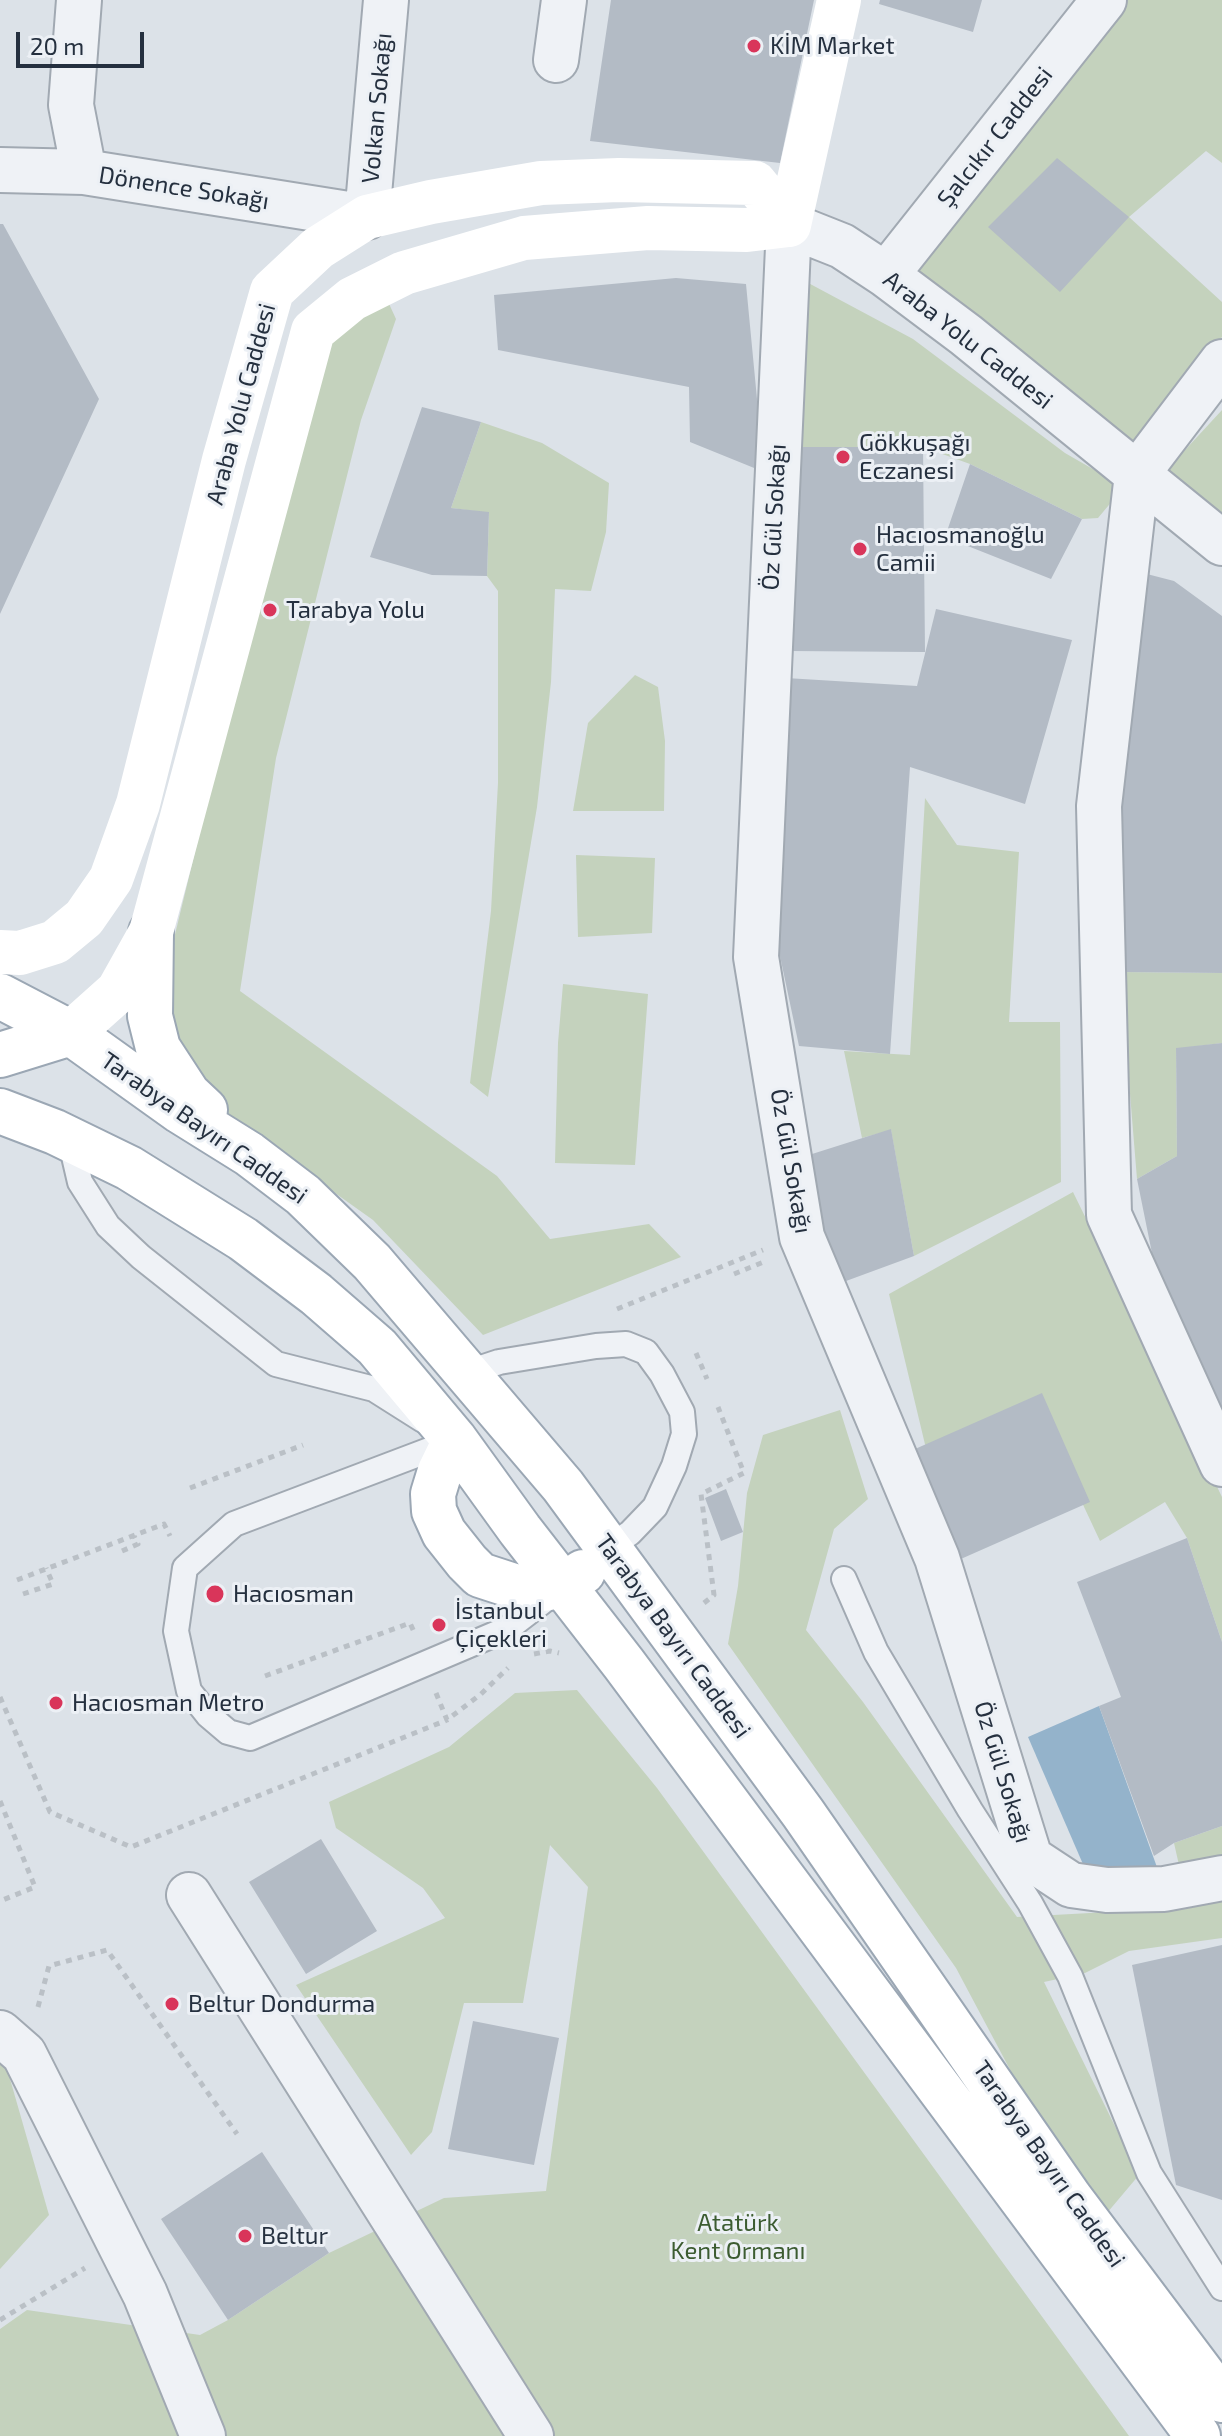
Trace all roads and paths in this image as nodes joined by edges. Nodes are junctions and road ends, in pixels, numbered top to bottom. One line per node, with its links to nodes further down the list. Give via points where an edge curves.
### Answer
1 (79, 0): 8 (street, via 71,105)
2 (386, 0): 9 (street, Volkan Sokağı)
3 (564, 0): 6 (street)
4 (839, 0): 10 (main road)
5 (1104, 0): 11 (street, Şalcıkır Caddesi)
6 (556, 60)
7 (0, 170): 8 (street, Dönence Sokağı)
8 (84, 172): 9 (street, Dönence Sokağı)
9 (367, 217): 10 (main road, Araba Yolu Caddesi, via 541,183 647,180 755,183); 16 (main road, Araba Yolu Caddesi, via 318,248 272,291 138,804 111,879 84,918 55,942 20,953)
10 (789, 225): 11 (street, Araba Yolu Caddesi, via 842,246); 15 (main road, Araba Yolu Caddesi, via 524,238 404,273 352,299 313,331); 46 (street, Öz Gül Sokağı, via 756,957 802,1237 937,1558 1030,1858 1071,1885 1107,1890 1164,1889)
11 (886, 275): 13 (street, Araba Yolu Caddesi)
12 (1222, 362): 13 (street)
13 (1137, 474): 14 (street, Araba Yolu Caddesi); 30 (street, via 1099,806 1109,1215)
14 (1222, 543)
15 (151, 932): 18 (main road, Araba Yolu Caddesi, via 118,991); 22 (main road, via 150,1016 158,1048 188,1094)
16 (0, 952)
17 (0, 996): 18 (main road, Tarabya Bayırı Caddesi)
18 (71, 1033): 19 (main road); 22 (main road, Tarabya Bayırı Caddesi)
19 (0, 1055)
20 (0, 1111): 21 (main road, Tarabya Bayırı Caddesi)
21 (70, 1139): 28 (main road, Tarabya Bayırı Caddesi, via 129,1168 231,1231 316,1294 377,1347); 28 (lane, via 80,1182 108,1226 264,1355 276,1364 374,1389)
22 (249, 1154): 27 (main road, Tarabya Bayırı Caddesi, via 303,1195 372,1262)
23 (764, 1250): 25 (path, via 766,1261)
24 (727, 1262): 26 (path)
25 (734, 1274)
26 (608, 1312)
27 (466, 1373): 33 (main road, Tarabya Bayırı Caddesi, via 563,1486); 33 (lane, via 499,1362 596,1346 626,1344 646,1352 682,1412 684,1434 655,1507)
28 (455, 1440): 36 (lane, via 234,1524); 39 (main road, Tarabya Bayırı Caddesi); 39 (main road, via 433,1494 444,1533 480,1575 529,1591)
29 (303, 1445): 31 (path)
30 (1222, 1464)
31 (190, 1488)
32 (134, 1535): 34 (path, via 138,1544); 35 (path); 36 (path, via 164,1524)
33 (608, 1548): 39 (main road); 54 (main road, Tarabya Bayırı Caddesi, via 803,1813 1070,2198)
34 (122, 1551)
35 (46, 1568): 38 (path); 40 (path, via 53,1584)
36 (185, 1568): 39 (lane, via 176,1631 189,1691 228,1732 250,1738 507,1629)
37 (844, 1579): 52 (lane, via 876,1652 1070,1976 1149,2173)
38 (17, 1580)
39 (562, 1586): 57 (main road, Tarabya Bayırı Caddesi)
40 (23, 1594)
41 (378, 1633): 42 (path)
42 (265, 1676)
43 (0, 1697): 44 (path, via 50,1812 131,1847)
44 (447, 1720)
45 (0, 1801): 48 (path, via 35,1887)
46 (1222, 1878)
47 (189, 1895): 56 (street)
48 (0, 1901)
49 (12, 2043): 50 (path, via 49,1966 107,1950); 51 (street)
50 (237, 2134)
51 (121, 2246): 53 (path); 55 (street)
52 (1222, 2288)
53 (0, 2320)
54 (1222, 2400)
55 (203, 2436)
56 (531, 2436)
57 (1198, 2436)

